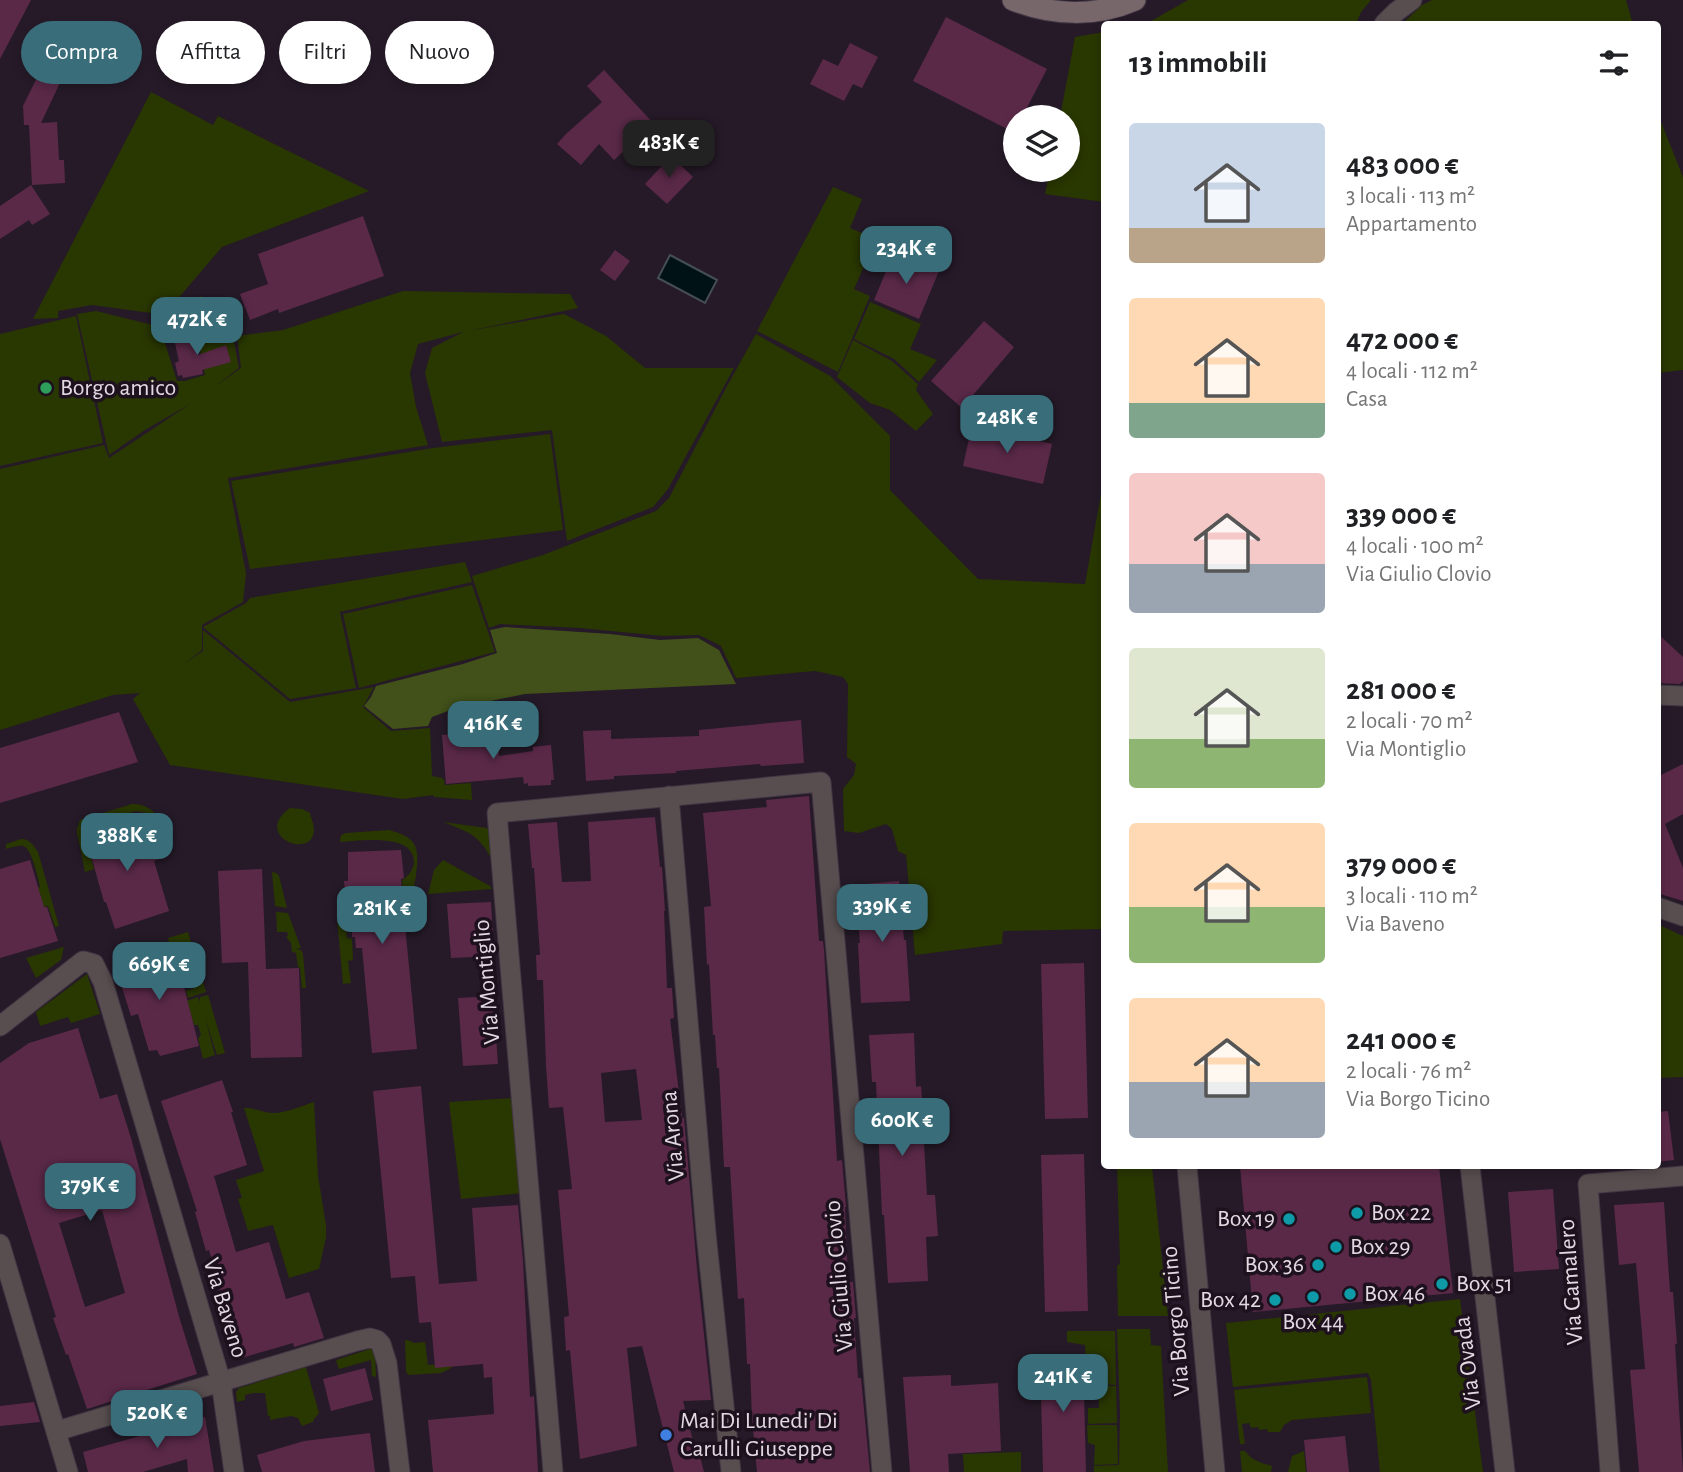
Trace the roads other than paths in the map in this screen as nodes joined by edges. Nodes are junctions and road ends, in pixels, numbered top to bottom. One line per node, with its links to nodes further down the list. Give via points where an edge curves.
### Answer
1 (1013, 0): 2 (main road, via 1070,13 1104,10)
2 (1135, 0)
3 (1412, 0): 4 (street)
4 (1387, 21)
5 (1661, 695): 6 (street)
6 (1683, 696)
7 (821, 782): 8 (street, Via Montiglio); 23 (street, Via Giulio Clovio)
8 (669, 796): 21 (street, Via Montiglio, via 497,813); 22 (street, Via Arona)
9 (1661, 908): 10 (street)
10 (1683, 916)
11 (0, 1026): 16 (street, Via Baveno, via 83,961 94,964)
12 (1187, 1169): 24 (street, Via Borgo Ticino)
13 (1470, 1169): 25 (street, Via Ovada)
14 (1683, 1175): 26 (street, Via Gamalero, via 1588,1184)
15 (0, 1244): 17 (street)
16 (221, 1382): 17 (street); 19 (street); 20 (street, Via Baveno, via 357,1341 377,1340 387,1363)
17 (57, 1431): 18 (street)
18 (68, 1472)
19 (234, 1472)
20 (400, 1472)
21 (553, 1472)
22 (731, 1472)
23 (882, 1472)
24 (1214, 1472)
25 (1505, 1472)
26 (1610, 1472)

